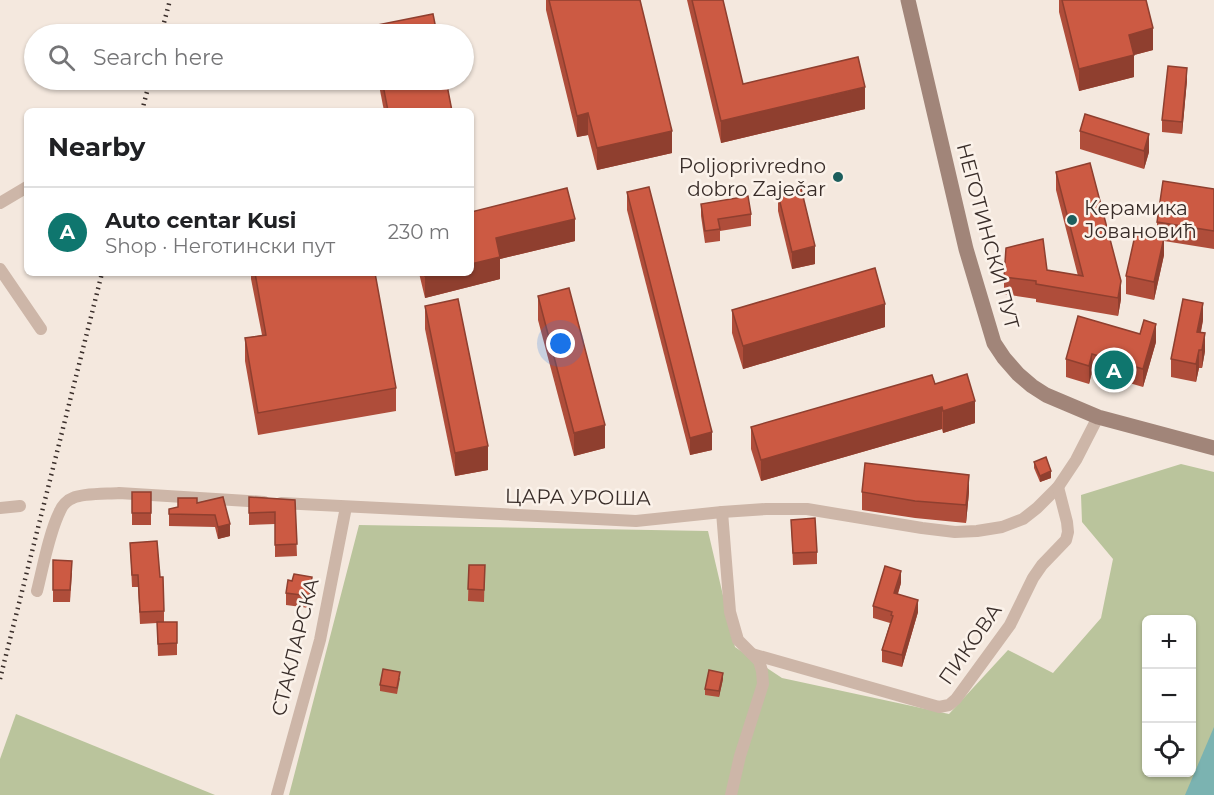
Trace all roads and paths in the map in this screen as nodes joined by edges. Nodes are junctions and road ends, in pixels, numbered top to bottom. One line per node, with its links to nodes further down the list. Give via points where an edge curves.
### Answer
1 (908, 0): 6 (street, НЕГОТИНСКИ ПУТ, via 966,249 994,343 1032,386)
2 (24, 189): 3 (street)
3 (0, 203)
4 (0, 269): 5 (street)
5 (42, 329)
6 (1098, 417): 7 (street, НЕГОТИНСКИ ПУТ); 8 (street, ЦАРА УРОША)
7 (1214, 448)
8 (1058, 487): 12 (street, ЦАРА УРОША, via 1023,519 977,531 922,528 807,509); 14 (street, ПИКОВА, via 1067,522 1066,540 1038,572 1010,625 949,705 939,707)
9 (20, 506): 11 (street)
10 (346, 507): 12 (street, ЦАРА УРОША, via 636,521); 13 (street, ЦАРА УРОША, via 119,493 73,497 60,510); 15 (street, СТАКЛАРСКА, via 320,640)
11 (0, 508)
12 (722, 512): 14 (street, via 730,612 738,640)
13 (37, 591)
14 (752, 654): 16 (street, via 759,662 763,684)
15 (277, 795)
16 (731, 795)

